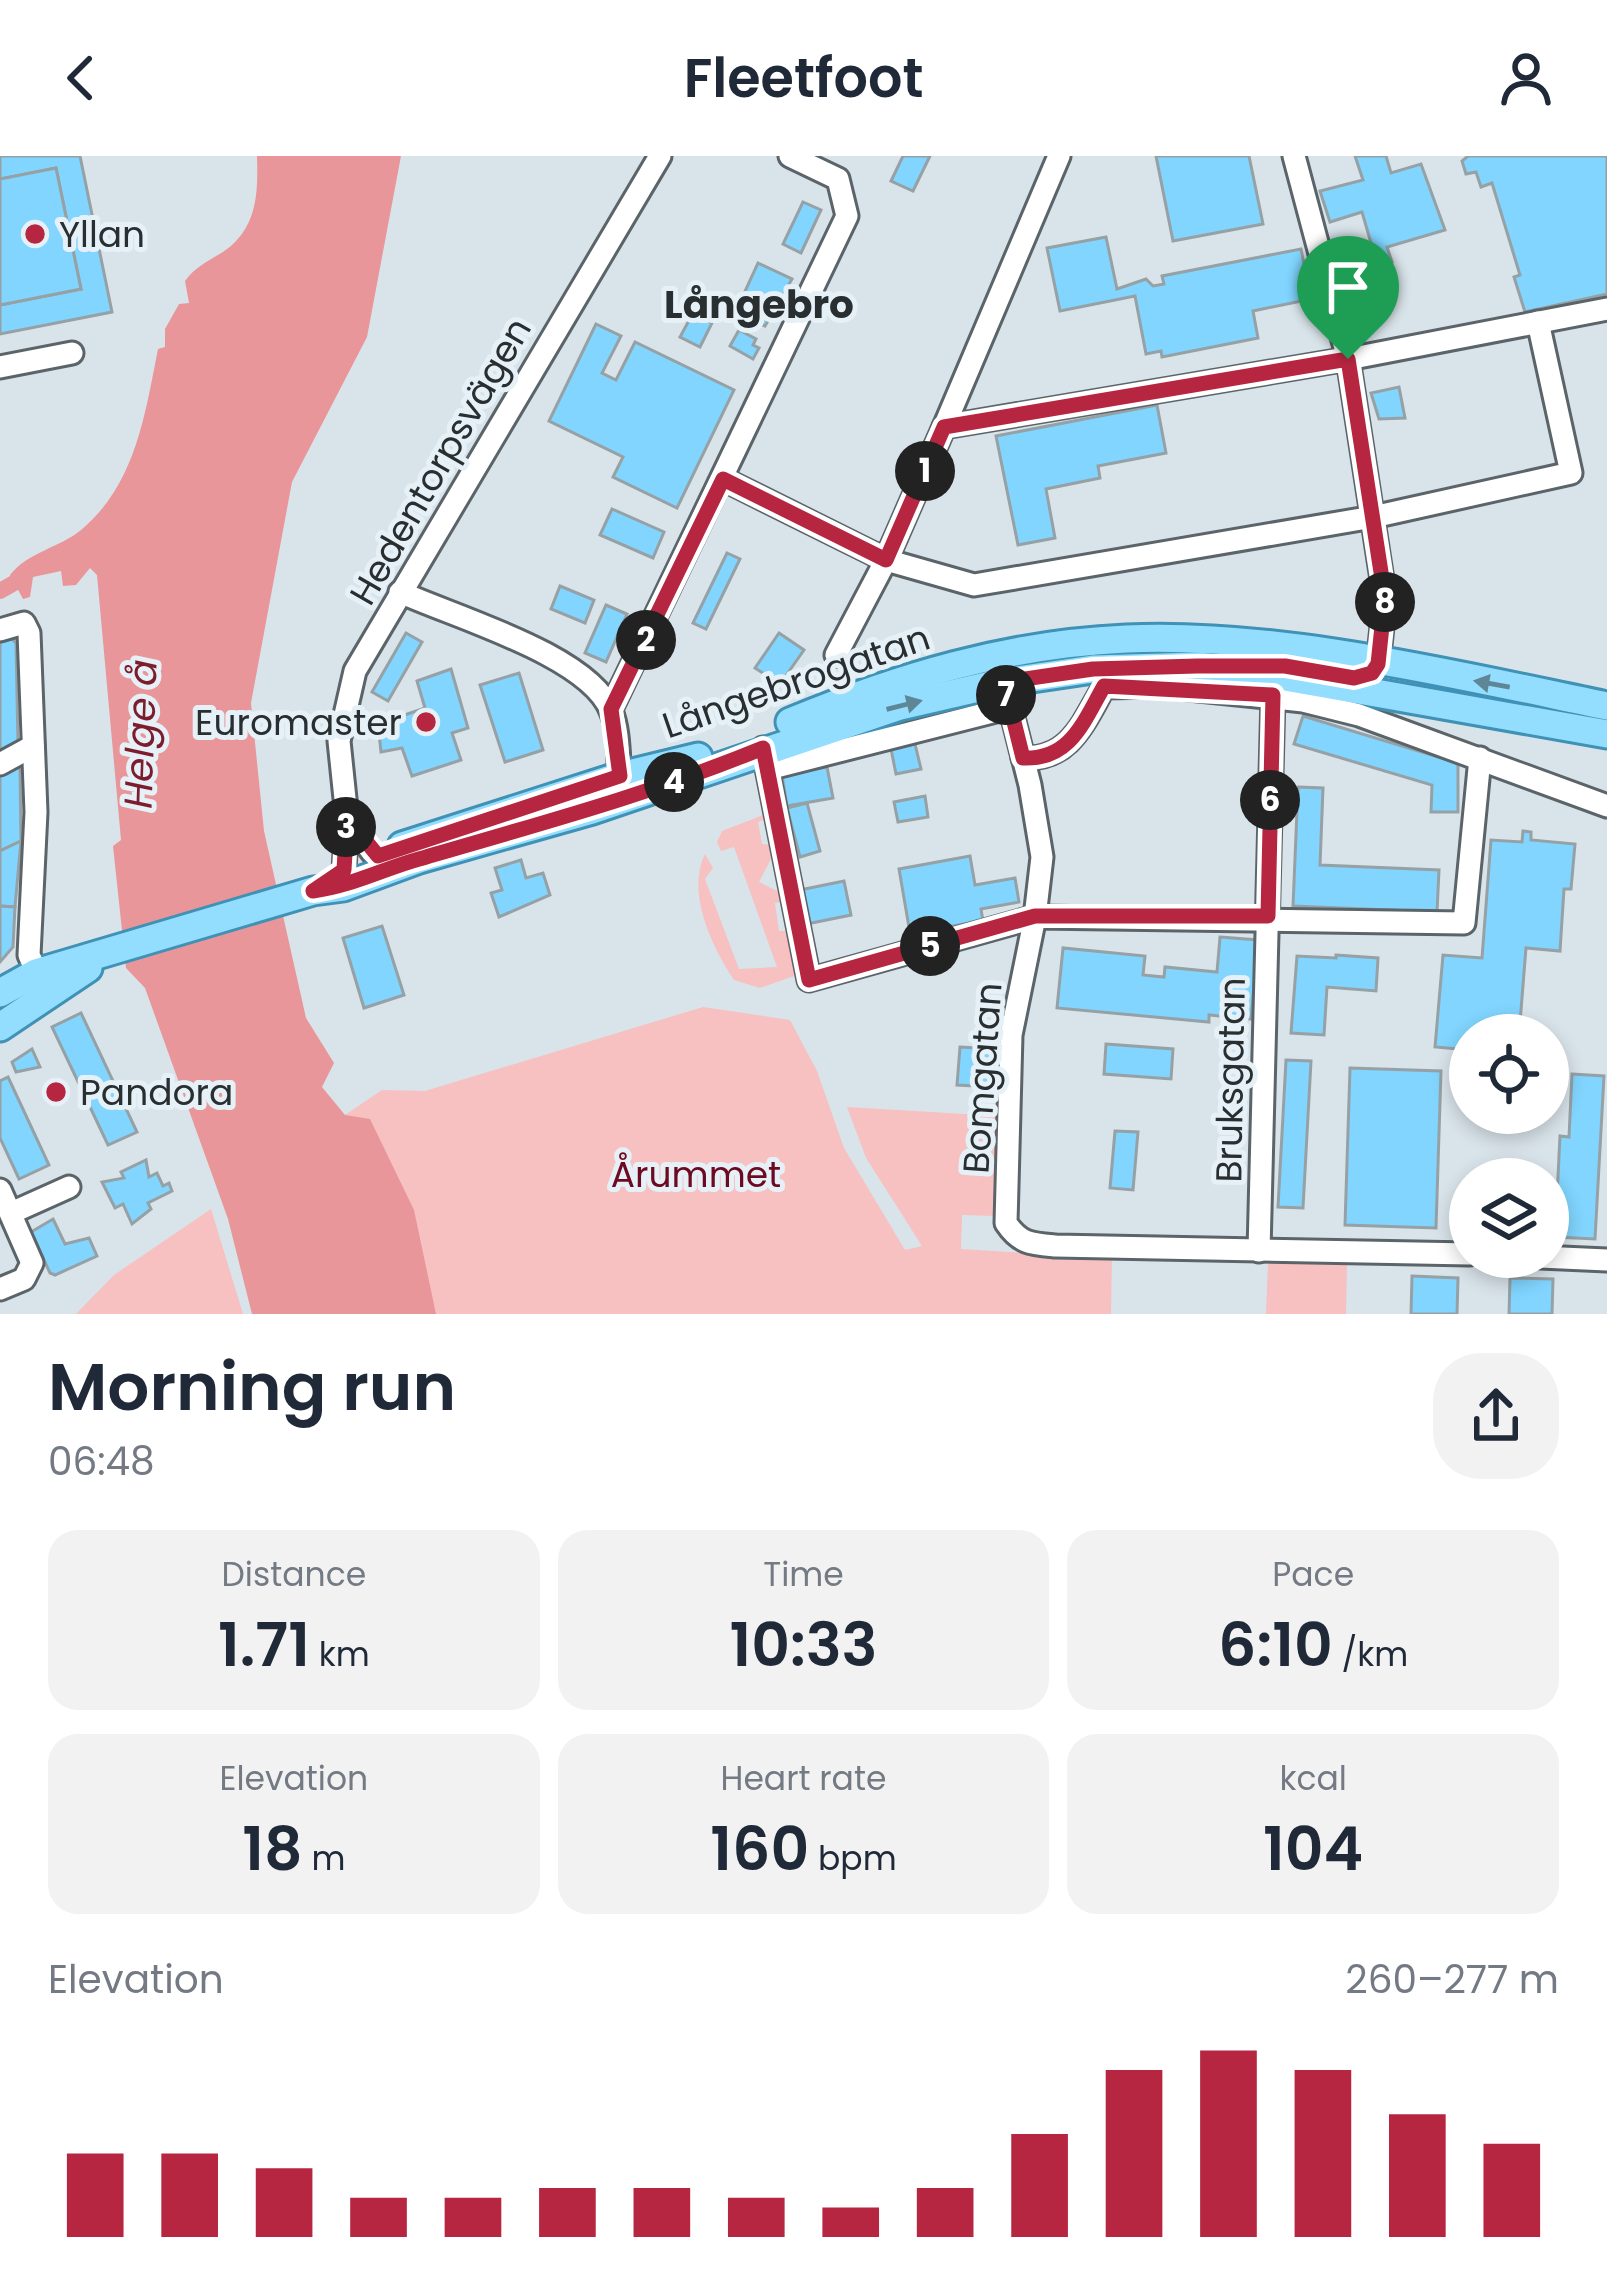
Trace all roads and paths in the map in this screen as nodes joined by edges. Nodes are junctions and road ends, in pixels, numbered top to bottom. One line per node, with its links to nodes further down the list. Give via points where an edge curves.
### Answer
1 (660, 156): 14 (street, Hedentorpsvägen)
2 (790, 156): 11 (street, via 838,179 847,217)
3 (1059, 156): 10 (street)
4 (1294, 156): 8 (street)
5 (1607, 310): 6 (street)
6 (1538, 322): 8 (street); 12 (street, via 1571,473)
7 (72, 353): 9 (street)
8 (1348, 359): 10 (street); 12 (street)
9 (0, 367)
10 (944, 427): 13 (street)
11 (723, 479): 13 (street); 25 (street)
12 (1372, 517): 13 (street, via 974,585); 19 (street, via 1385,598)
13 (886, 560): 17 (street)
14 (400, 592): 25 (street, via 570,668); 34 (street, Hedentorpsvägen, via 344,707)
15 (0, 630): 27 (street, via 24,623 29,633)
16 (1124, 639): 18 (main road, Långebrogatan); 19 (main road, Långebrogatan, via 1231,641); 21 (street, via 1012,668)
17 (836, 655)
18 (963, 662): 21 (street, via 990,669); 32 (main road, Långebrogatan, via 694,758)
19 (1378, 664): 20 (street, via 1364,678 1285,666); 23 (street); 24 (main road, Långebrogatan, one-way to 19)
20 (1222, 668): 21 (main road, Långebrogatan, via 1093,669); 23 (main road, Långebrogatan)
21 (1006, 695): 28 (street, Bomgatan); 30 (main road, Långebrogatan, via 900,706)
22 (1273, 695): 28 (street, via 1104,686 1070,744 1046,759); 29 (street); 39 (street, Bruksgatan)
23 (1401, 697): 26 (main road, Långebrogatan)
24 (1607, 706)
25 (611, 709): 32 (street)
26 (1607, 734)
27 (33, 746): 31 (street); 40 (street, via 29,945)
28 (1023, 758): 38 (street, Bomgatan, via 1042,856)
29 (1480, 758): 33 (street); 39 (street, via 1464,923)
30 (766, 759): 35 (main road, Långebrogatan); 38 (street, Långebrogatan, via 809,980)
31 (0, 764)
32 (620, 776): 35 (main road, Långebrogatan); 35 (street, via 604,794)
33 (1607, 806)
34 (347, 818): 35 (street); 36 (street, Hedentorpsvägen)
35 (398, 861): 36 (main road, Långebrogatan); 37 (main road, Långebrogatan, via 343,887)
36 (344, 870): 37 (main road, Långebrogatan)
37 (308, 893): 40 (main road, Långebrogatan)
38 (1035, 916): 39 (street); 46 (street, Bomgatan, via 1011,1035 1006,1223 1016,1238)
39 (1268, 916): 46 (street, Bruksgatan)
40 (42, 983): 41 (main road, Långebrogatan); 42 (main road, Långebrogatan)
41 (0, 993)
42 (0, 1027)
43 (69, 1187): 45 (street)
44 (0, 1190): 45 (street)
45 (11, 1213): 50 (street, via 32,1263 24,1279)
46 (1259, 1251): 47 (street)
47 (1449, 1254)
48 (1569, 1258): 49 (street)
49 (1607, 1260)
50 (0, 1289)

